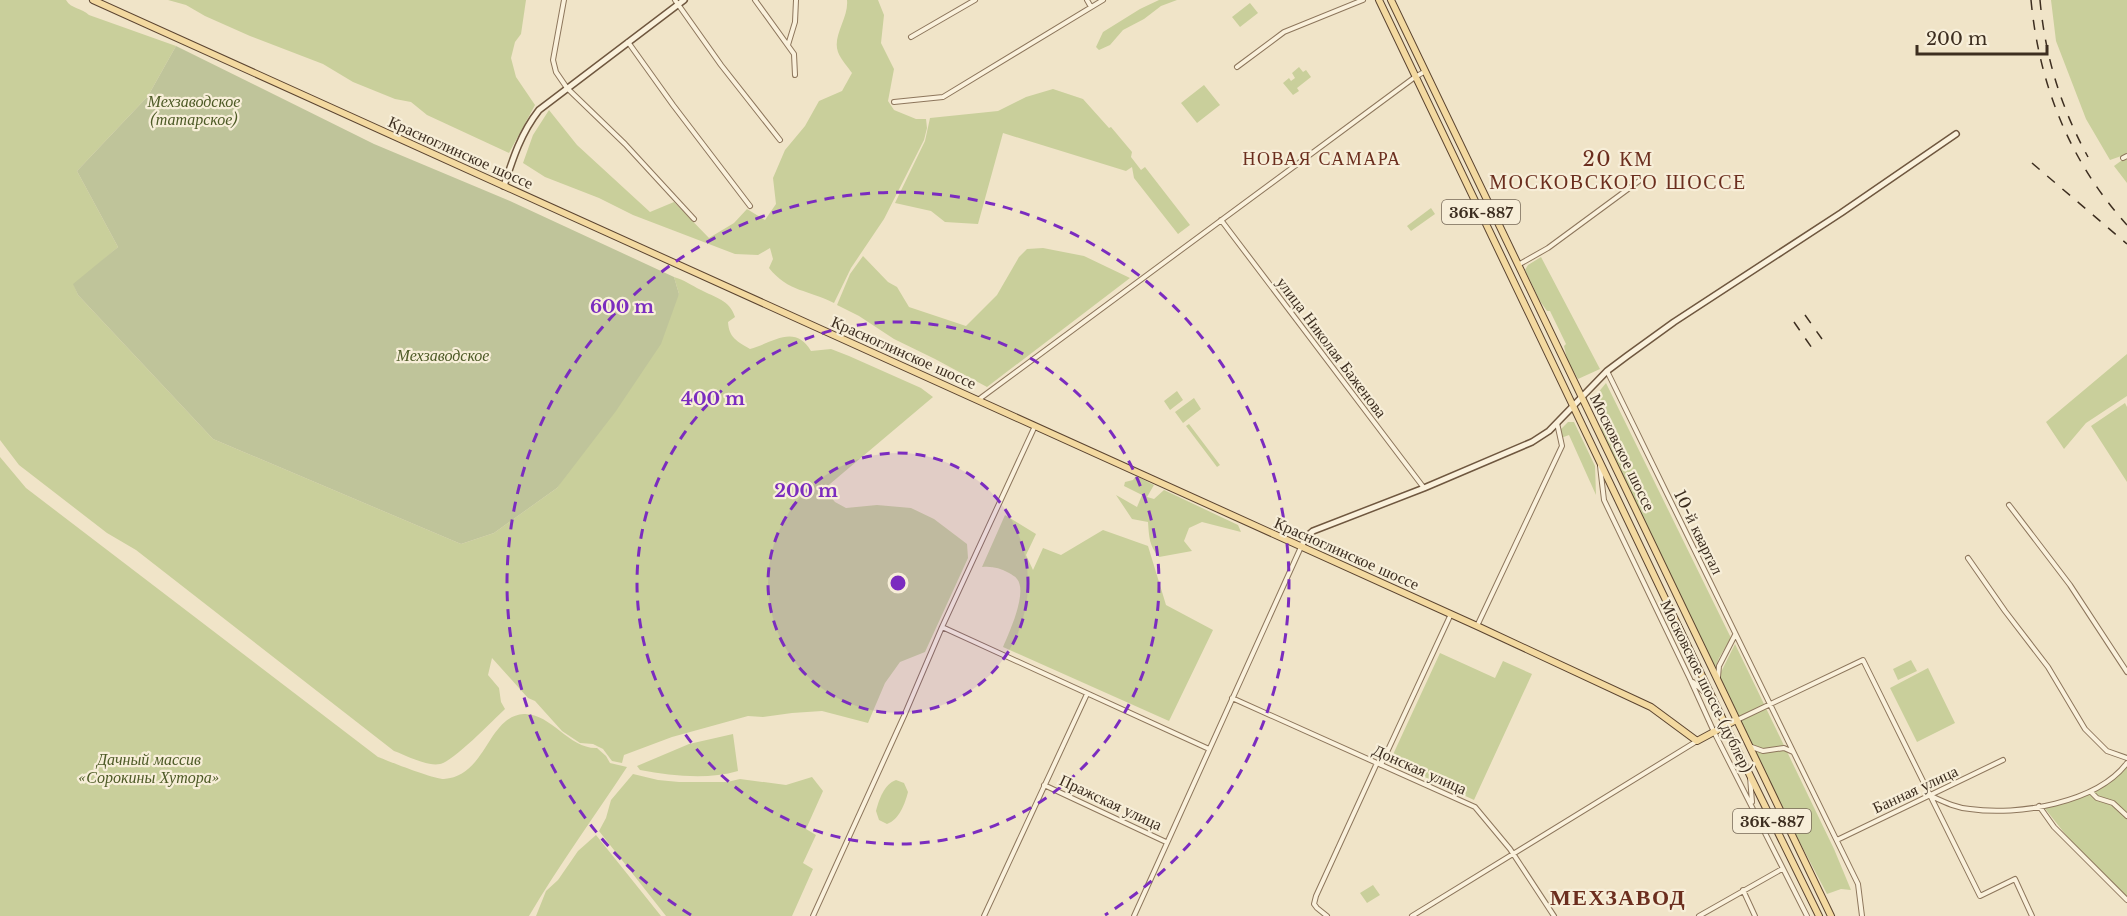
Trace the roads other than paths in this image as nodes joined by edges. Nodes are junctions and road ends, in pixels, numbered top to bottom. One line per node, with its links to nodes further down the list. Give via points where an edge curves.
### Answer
1 (93, 0): 26 (main road, Красноглинское шоссе)
2 (564, 0): 21 (street, via 553,60)
3 (684, 0): 12 (street)
4 (755, 0): 16 (street)
5 (796, 0): 16 (street)
6 (975, 0): 14 (street)
7 (1087, 0): 13 (street)
8 (1103, 0): 13 (street)
9 (1363, 0): 17 (street, via 1284,32)
10 (1379, 0): 20 (main road, Московское шоссе / 36К-887)
11 (1391, 0): 18 (main road, Московское шоссе / 36К-887)
12 (676, 3): 15 (street); 24 (street)
13 (1091, 7): 22 (street, via 943,97)
14 (912, 38)
15 (628, 42): 21 (street); 27 (street)
16 (788, 45): 19 (street, via 794,54)
17 (1237, 67)
18 (1424, 72): 20 (street); 30 (main road, Московское шоссе / 36К-887)
19 (795, 75)
20 (1415, 77): 29 (street); 34 (main road, Московское шоссе / 36К-887)
21 (567, 88): 26 (street, via 530,122 515,150); 28 (street)
22 (894, 102)
23 (1956, 134): 31 (street)
24 (780, 140)
25 (1639, 181): 30 (street, via 1548,248)
26 (504, 186): 33 (main road, Красноглинское шоссе)
27 (750, 206)
28 (694, 219)
29 (1221, 220): 33 (street); 38 (street, улица Николая Баженова)
30 (1518, 265): 32 (main road, Московское шоссе / 36К-887)
31 (1607, 371): 32 (street); 45 (street, 10-й квартал)
32 (1581, 397): 34 (street); 48 (main road, Московское шоссе / 36К-887)
33 (978, 400): 36 (main road, Красноглинское шоссе)
34 (1573, 405): 35 (street); 37 (main road, Московское шоссе / 36К-887)
35 (1557, 423): 38 (street, via 1521,448); 43 (street, via 1562,446)
36 (1035, 426): 40 (main road, Красноглинское шоссе); 44 (street)
37 (1600, 462): 47 (street, Московское шоссе (дублер), via 1604,500); 51 (main road, Московское шоссе / 36К-887)
38 (1424, 488): 40 (street, via 1313,531)
39 (2009, 505): 46 (street, via 2070,585)
40 (1301, 547): 42 (main road, Красноглинское шоссе); 50 (street)
41 (1968, 558): 60 (street, via 2048,667 2085,729 2107,751)
42 (1451, 614): 43 (main road, Красноглинское шоссе); 63 (street)
43 (1477, 626): 56 (main road, Красноглинское шоссе, via 1651,707)
44 (942, 627): 49 (street); 79 (street)
45 (1735, 634): 48 (street, via 1719,666); 52 (street, 10-й квартал)
46 (2127, 672)
47 (1690, 679): 51 (street); 55 (street, Московское шоссе (дублер))
48 (1718, 679): 53 (main road, Московское шоссе / 36К-887)
49 (1087, 694): 58 (street); 65 (street)
50 (1232, 698): 58 (street); 63 (street, Донская улица)
51 (1715, 702): 54 (main road, Московское шоссе / 36К-887)
52 (1771, 703): 53 (street); 59 (street, 10-й квартал); 67 (street, via 1863,660)
53 (1736, 720): 54 (main road); 57 (main road, Московское шоссе / 36К-887)
54 (1726, 726): 55 (main road); 64 (main road, Московское шоссе / 36К-887)
55 (1714, 732): 56 (main road); 68 (street, Московское шоссе (дублер))
56 (1697, 741): 73 (street)
57 (1749, 746): 59 (street, via 1763,751 1784,748); 88 (main road, Московское шоссе / 36К-887)
58 (1209, 749): 72 (street)
59 (1794, 752): 71 (street, 10-й квартал)
60 (2127, 758)
61 (2003, 760): 67 (street, Банная улица)
62 (2127, 763): 66 (street)
63 (1379, 764): 73 (street, Донская улица, via 1475,807); 82 (street, via 1316,896 1314,903)
64 (1749, 774): 68 (street); 87 (main road, Московское шоссе / 36К-887)
65 (1044, 785): 72 (street, Пражская улица); 80 (street)
66 (2091, 792): 69 (street); 70 (street, via 2113,803)
67 (1930, 796): 69 (street, via 1969,809 1997,811); 71 (street, Банная улица); 90 (street, via 1980,896 2015,879)
68 (1752, 806): 74 (street, Московское шоссе (дублер))
69 (2039, 806): 76 (street, via 2061,834)
70 (2127, 816)
71 (1837, 840): 89 (street, 10-й квартал, via 1858,884)
72 (1167, 842): 81 (street)
73 (1512, 854): 83 (street); 84 (street, Донская улица)
74 (1782, 868): 75 (street); 78 (street, Московское шоссе (дублер))
75 (1743, 890): 77 (street); 86 (street)
76 (2127, 900)
77 (1707, 914): 85 (street)
78 (1807, 915)
79 (813, 916)
80 (984, 916)
81 (1134, 916)
82 (1327, 916)
83 (1412, 916)
84 (1554, 916)
85 (1699, 916)
86 (1755, 916)
87 (1819, 916)
88 (1831, 916)
89 (1862, 916)
90 (2032, 916)

